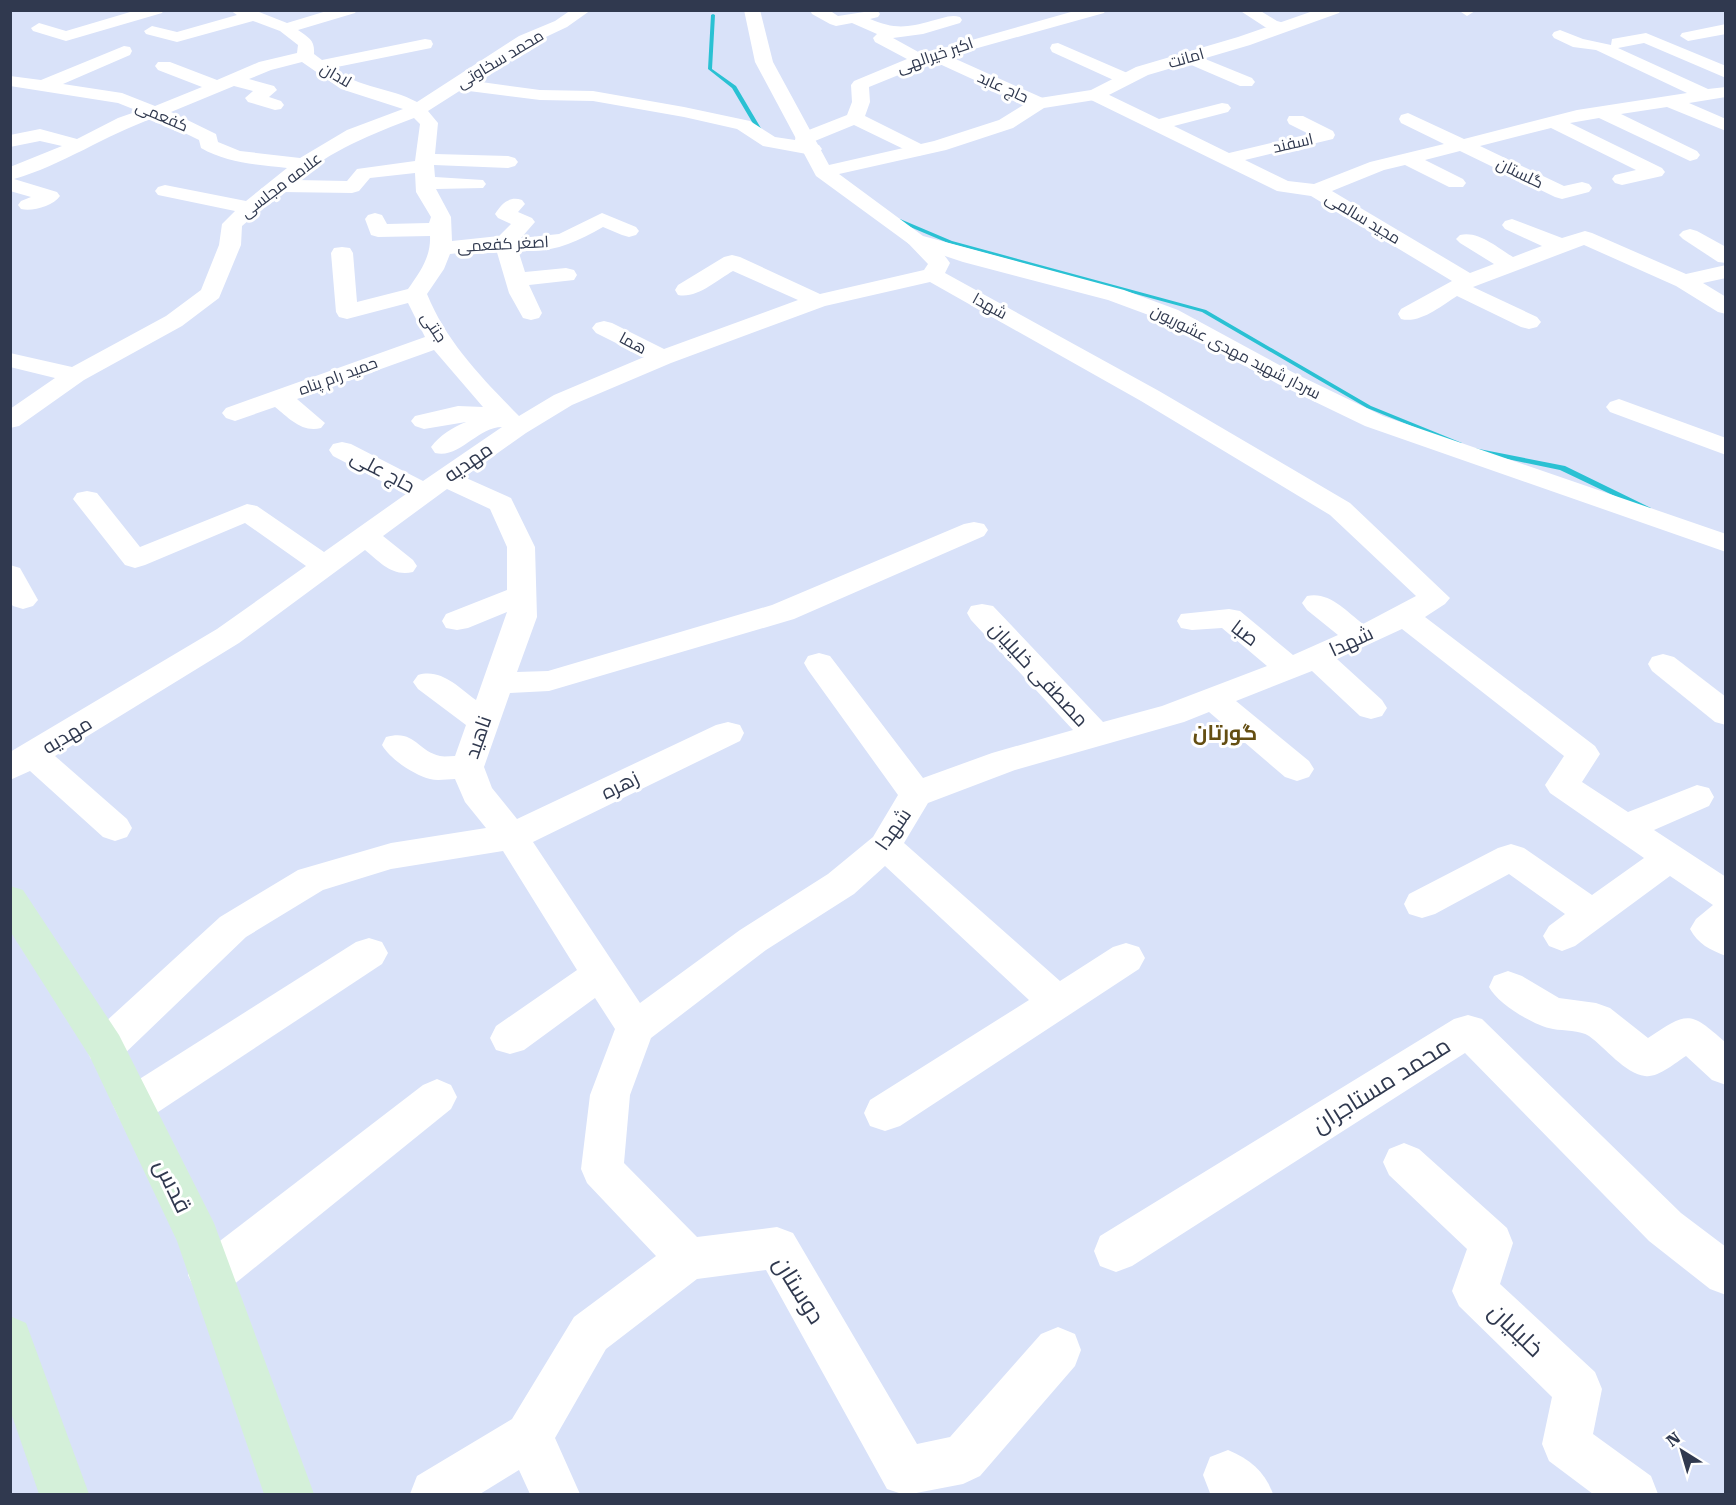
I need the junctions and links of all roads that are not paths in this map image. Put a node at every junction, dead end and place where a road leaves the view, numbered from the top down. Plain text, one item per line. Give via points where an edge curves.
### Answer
1 (156, 10) edge
2 (349, 10) edge
3 (583, 10) edge
4 (752, 10) edge
5 (1098, 10) edge
6 (1247, 10) edge
7 (1333, 10) edge
8 (818, 11) edge
9 (246, 13) edge
10 (859, 14) edge
11 (954, 20) dead end
12 (39, 27) dead end
13 (1281, 27) junction
14 (286, 28) junction
15 (1725, 29) edge
16 (152, 31) dead end
17 (889, 33) junction
18 (1560, 34) dead end
19 (1688, 36) dead end
20 (1618, 43) dead end
21 (424, 44) dead end
22 (1058, 48) dead end
23 (124, 51) dead end
24 (82, 54) dead end
25 (1188, 57) junction
26 (928, 58) junction
27 (312, 61) junction
28 (99, 62) junction
29 (164, 66) dead end
30 (1725, 73) edge
31 (1028, 75) dead end
32 (1126, 79) junction
33 (10, 81) edge
34 (1246, 82) dead end
35 (225, 83) junction
36 (458, 84) junction
37 (43, 87) junction
38 (1000, 91) junction
39 (1716, 93) edge
40 (1095, 94) junction
41 (1670, 101) junction
42 (1039, 103) junction
43 (275, 105) dead end
44 (1222, 108) dead end
45 (418, 110) junction
46 (152, 112) junction
47 (684, 112) junction
48 (1601, 112) junction
49 (855, 118) junction
50 (1408, 119) dead end
51 (1296, 120) dead end
52 (1553, 122) junction
53 (1157, 125) junction
54 (660, 126) dead end
55 (1725, 126) edge
56 (1522, 129) junction
57 (235, 133) dead end
58 (10, 141) edge
59 (208, 144) junction
60 (808, 144) junction
61 (1460, 144) junction
62 (1554, 144) dead end
63 (80, 145) junction
64 (918, 150) junction
65 (1690, 155) dead end
66 (1407, 158) junction
67 (1226, 159) junction
68 (508, 162) dead end
69 (303, 164) junction
70 (425, 169) junction
71 (823, 172) junction
72 (10, 174) edge
73 (1622, 179) dead end
74 (1456, 183) dead end
75 (10, 184) edge
76 (476, 184) dead end
77 (278, 186) junction
78 (1582, 188) dead end
79 (1316, 190) junction
80 (165, 191) dead end
81 (515, 204) dead end
82 (28, 205) dead end
83 (249, 208) junction
84 (375, 219) dead end
85 (1512, 225) dead end
86 (629, 231) dead end
87 (1690, 235) dead end
88 (439, 238) junction
89 (1467, 239) dead end
90 (916, 240) junction
91 (505, 242) junction
92 (1562, 246) junction
93 (342, 253) dead end
94 (1725, 257) edge
95 (1512, 265) junction
96 (1725, 271) edge
97 (566, 274) dead end
98 (933, 274) junction
99 (517, 279) junction
100 (1684, 281) junction
101 (1462, 285) junction
102 (686, 290) dead end
103 (416, 294) junction
104 (818, 301) junction
105 (1725, 307) edge
106 (531, 313) dead end
107 (1409, 314) dead end
108 (1529, 322) dead end
109 (604, 328) dead end
110 (441, 339) junction
111 (663, 358) junction
112 (10, 360) edge
113 (75, 375) junction
114 (279, 398) junction
115 (1619, 407) dead end
116 (235, 413) dead end
117 (10, 421) edge
118 (424, 421) dead end
119 (511, 421) junction
120 (312, 423) dead end
121 (1725, 447) edge
122 (342, 450) dead end
123 (438, 472) junction
124 (87, 499) dead end
125 (974, 530) dead end
126 (366, 537) junction
127 (1725, 544) edge
128 (325, 566) junction
129 (403, 566) dead end
130 (522, 595) junction
131 (1317, 603) dead end
132 (982, 613) dead end
133 (1405, 616) junction
134 (458, 621) dead end
135 (1192, 621) dead end
136 (1360, 637) junction
137 (819, 663) dead end
138 (1303, 663) junction
139 (1663, 664) dead end
140 (429, 682) dead end
141 (498, 683) junction
142 (1214, 699) junction
143 (1371, 708) dead end
144 (1725, 714) edge
145 (482, 721) junction
146 (728, 733) dead end
147 (1096, 735) junction
148 (399, 745) dead end
149 (22, 762) edge
150 (467, 767) junction
151 (1297, 768) dead end
152 (916, 794) junction
153 (1696, 797) dead end
154 (115, 828) dead end
155 (1624, 828) junction
156 (512, 837) junction
157 (885, 846) junction
158 (1670, 858) junction
159 (1725, 896) edge
160 (10, 900) edge
161 (1422, 904) dead end
162 (1592, 914) junction
163 (1725, 915) edge
164 (1562, 936) dead end
165 (1725, 941) edge
166 (369, 953) dead end
167 (1125, 958) dead end
168 (600, 974) junction
169 (1508, 987) dead end
170 (1057, 1002) junction
171 (635, 1028) junction
172 (510, 1038) dead end
173 (105, 1047) junction
174 (1725, 1068) edge
175 (437, 1097) dead end
176 (134, 1106) junction
177 (885, 1113) dead end
178 (1404, 1162) dead end
179 (1116, 1251) dead end
180 (688, 1259) junction
181 (1725, 1274) edge
182 (211, 1275) junction
183 (10, 1339) edge
184 (1058, 1350) dead end
185 (529, 1436) junction
186 (64, 1494) edge
187 (289, 1494) edge
188 (435, 1494) edge
189 (555, 1494) edge
190 (1633, 1494) edge

1 - 12 street via 66,36
2 - 14 street
3 - 36 street, محمد سخاوتی via 525,40
4 - 60 street, سردار شهید مهدی عشوریون via 764,62
5 - 26 street, اکبر خیرالهی via 1031,20
6 - 13 street
7 - 13 street, امانت
8 - 10 street via 836,21
9 - 14 street, لادان
9 - 16 street via 177,37
10 - 17 street
11 - 17 street
13 - 25 street, امانت
14 - 27 street, لادان via 306,43
15 - 19 street
17 - 26 street, حاج عابد via 881,38
18 - 39 street
20 - 30 street via 1646,38
21 - 27 street
22 - 32 street
23 - 28 street
24 - 28 street
25 - 32 street, امانت
25 - 34 street
26 - 38 street, حاج عابد
26 - 49 street, اکبر خیرالهی via 860,85 861,102
27 - 35 street via 265,66
27 - 45 street, لادان via 348,85 406,101
28 - 37 street
29 - 35 street
31 - 38 street
32 - 40 street, امانت
33 - 37 street, کفعمی
35 - 43 street via 268,90 254,98
35 - 46 street
36 - 45 street, محمد سخاوتی
36 - 47 street via 540,95 593,96
37 - 46 street, کفعمی via 122,98
38 - 42 street, حاج عابد
39 - 41 street, مجید سالمی
40 - 42 street, امانت
40 - 53 street
41 - 48 street, مجید سالمی
41 - 55 street
42 - 64 street via 1006,124
44 - 53 street
45 - 69 street, علامه مجلسی via 354,134
45 - 70 street via 429,123
46 - 59 street, کفعمی via 194,129 209,138
46 - 63 street
47 - 54 street
47 - 60 street via 743,125 770,142
48 - 52 street, مجید سالمی
48 - 65 street
49 - 60 street
49 - 64 street
50 - 61 street, گلستان
51 - 67 street, اسفند via 1326,135
52 - 56 street, مجید سالمی
52 - 73 street via 1655,172
53 - 67 street
56 - 61 street, مجید سالمی
56 - 62 street
57 - 59 street
58 - 63 street via 40,135
59 - 69 street, کفعمی via 230,154
60 - 71 street, سردار شهید مهدی عشوریون
61 - 66 street, مجید سالمی
61 - 78 street, گلستان via 1562,194
63 - 72 street
64 - 71 street
66 - 74 street
66 - 79 street, مجید سالمی
67 - 79 street via 1284,187
68 - 70 street
69 - 77 street, علامه مجلسی
70 - 76 street
70 - 77 street via 364,173 352,187
70 - 88 street via 426,192 441,217
71 - 90 street, سردار شهید مهدی عشوریون
75 - 82 street via 50,196
77 - 83 street, علامه مجلسی
79 - 101 street, مجید سالمی
80 - 83 street
81 - 91 street via 506,214 525,222
83 - 113 street, علامه مجلسی via 232,224 230,245 211,293 174,321
84 - 88 street, اصغر کفعمی via 378,231
85 - 92 street
86 - 91 street, اصغر کفعمی via 602,219 565,240 529,245
87 - 94 street
88 - 91 street, اصغر کفعمی
88 - 103 street, جنتی via 438,263
89 - 95 street
90 - 98 street via 939,263
90 - 127 street, سردار شهید مهدی عشوریون via 1116,295 1159,311 1374,421
91 - 99 street
92 - 95 street
92 - 100 street via 1585,237
93 - 103 street via 347,312
95 - 101 street
96 - 100 street
97 - 99 street
98 - 104 street, مهدیه
98 - 133 street, شهدا via 1340,508 1435,598
99 - 106 street
100 - 105 street
101 - 107 street
101 - 108 street, مجید سالمی
102 - 104 street via 732,262
103 - 110 street, جنتی via 422,314
104 - 111 street, مهدیه
109 - 111 street, هما
110 - 114 street, حمید رام پناه
110 - 119 street, جنتی via 466,374
111 - 119 street, مهدیه
112 - 113 street
113 - 117 street, علامه مجلسی
114 - 116 street, حمید رام پناه
114 - 120 street
115 - 121 street
118 - 119 street via 458,414
119 - 123 street, مهدیه
122 - 123 street, حاج علی
123 - 126 street, مهدیه
123 - 130 street, ناهید via 501,504 521,547
124 - 128 street via 135,559 247,512
125 - 141 street via 783,612 549,681
126 - 128 street, مهدیه
126 - 129 street
128 - 149 street, مهدیه via 228,636
130 - 134 street
130 - 141 street, ناهید via 522,617
131 - 136 street
132 - 147 street, مصطفی خلیلیان
133 - 136 street, شهدا
133 - 155 street via 1583,754 1562,785
135 - 138 street, صبا via 1229,618
136 - 138 street, شهدا
137 - 152 street
138 - 142 street, شهدا
138 - 143 street, صبا
139 - 144 street
140 - 145 street
141 - 145 street, ناهید
142 - 147 street, شهدا
142 - 151 street
145 - 150 street, ناهید
146 - 156 street, زهره
147 - 152 street, شهدا via 1004,761
148 - 150 street via 434,768
149 - 154 street
150 - 156 street, ناهید via 477,793
152 - 157 street, شهدا
153 - 155 street
155 - 158 street
156 - 168 street, ناهید
156 - 173 street, زهره via 391,856 311,880 233,927
157 - 170 street
157 - 171 street, شهدا via 841,884 753,940
158 - 159 street
158 - 162 street
160 - 173 main road, قدس
161 - 162 street via 1511,857
162 - 164 street
163 - 165 street via 1709,929
166 - 176 street
167 - 170 street
168 - 171 street, ناهید
168 - 172 street
169 - 174 street via 1551,1013 1596,1019 1647,1060 1688,1033
170 - 177 street
171 - 180 street via 610,1095 602,1169
173 - 176 main road, قدس
175 - 182 street
176 - 182 main road, قدس via 198,1238
178 - 190 street, خلیلیان via 1491,1243 1475,1291 1578,1389 1566,1444
179 - 181 street, محمد مستاجران via 1468,1031 1665,1227
180 - 184 street, دوستان via 777,1248 905,1472 963,1459
180 - 185 street via 590,1333
182 - 187 main road, قدس
183 - 186 main road
185 - 188 street
185 - 189 street

